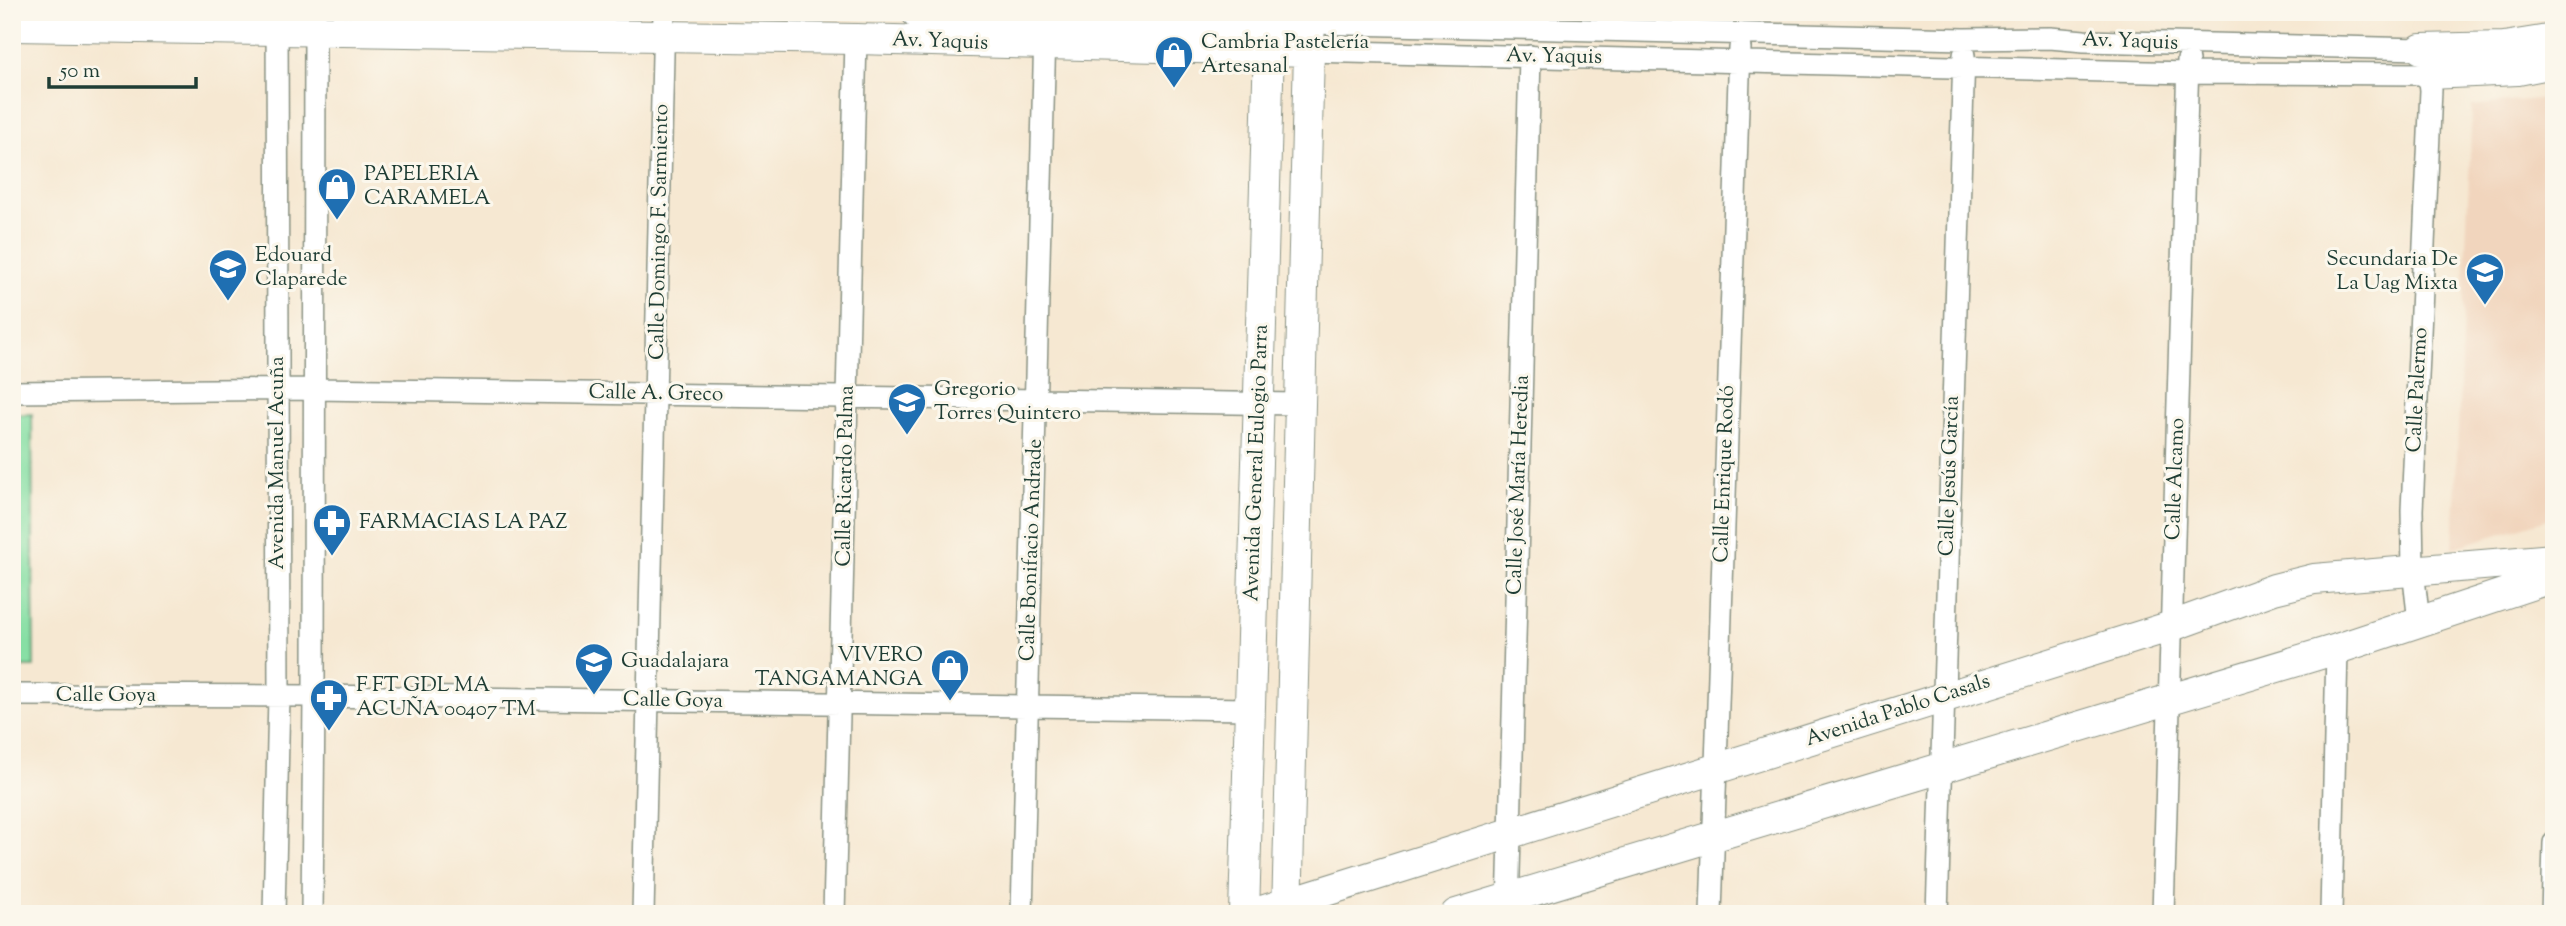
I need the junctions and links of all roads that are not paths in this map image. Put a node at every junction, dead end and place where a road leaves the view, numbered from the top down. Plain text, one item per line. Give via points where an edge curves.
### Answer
1 (916, 12) edge
2 (277, 21) edge
3 (314, 21) edge
4 (664, 24) edge
5 (12, 26) edge
6 (1270, 28) edge
7 (1310, 29) edge
8 (1045, 31) junction
9 (1740, 33) junction
10 (856, 39) junction
11 (1964, 39) junction
12 (2554, 39) edge
13 (2189, 44) junction
14 (1530, 56) junction
15 (1739, 61) junction
16 (2425, 61) junction
17 (2554, 63) edge
18 (1963, 67) junction
19 (2188, 73) junction
20 (279, 389) junction
21 (314, 389) junction
22 (12, 393) edge
23 (656, 394) junction
24 (848, 397) junction
25 (1036, 399) junction
26 (1259, 403) junction
27 (1300, 404) junction
28 (2554, 559) edge
29 (2413, 570) junction
30 (2554, 577) edge
31 (2419, 622) junction
32 (2172, 626) junction
33 (2337, 649) junction
34 (12, 695) edge
35 (279, 696) junction
36 (314, 696) junction
37 (1943, 698) junction
38 (2170, 699) junction
39 (648, 700) junction
40 (840, 703) junction
41 (1028, 705) junction
42 (1250, 709) junction
43 (1940, 768) junction
44 (1715, 769) junction
45 (1510, 834) junction
46 (1713, 836) junction
47 (2554, 843) edge
48 (1508, 906) edge
49 (1287, 909) edge
50 (274, 914) edge
51 (312, 914) edge
52 (643, 914) edge
53 (834, 914) edge
54 (1022, 914) edge
55 (1244, 914) edge
56 (1252, 914) edge
57 (1456, 914) edge
58 (1711, 914) edge
59 (1937, 914) edge
60 (2163, 914) edge
61 (2331, 914) edge
62 (2552, 914) edge

1 - 8 street, Av. Yaquis
2 - 3 street, Av. Yaquis
2 - 5 street, Av. Yaquis
2 - 20 street, Avenida Manuel Acuña
3 - 4 street, Av. Yaquis
3 - 21 street, Avenida Manuel Acuña
4 - 10 street, Av. Yaquis
4 - 23 street, Calle Domingo F. Sarmiento
6 - 7 street
6 - 8 street, Av. Yaquis
6 - 8 street, Av. Yaquis via 1154,48
6 - 26 street, Avenida General Eulogio Parra
7 - 9 street, Av. Yaquis
7 - 14 street, Av. Yaquis
7 - 27 street, Avenida General Eulogio Parra
8 - 10 street, Av. Yaquis
8 - 25 street, Calle Bonifacio Andrade
9 - 11 street, Av. Yaquis
9 - 15 street, Calle Enrique Rodó
10 - 24 street, Calle Ricardo Palma
11 - 13 street, Av. Yaquis
11 - 18 street, Calle Jesús García
12 - 16 street
13 - 16 street, Av. Yaquis
13 - 19 street, Calle Alcamo
14 - 15 street, Av. Yaquis
14 - 45 street, Calle José María Heredia
15 - 18 street, Av. Yaquis
15 - 44 street, Calle Enrique Rodó
16 - 17 street via 2518,70
16 - 19 street, Av. Yaquis
16 - 29 street, Calle Palermo via 2430,104
18 - 19 street, Av. Yaquis
18 - 37 street, Calle Jesús García
19 - 32 street, Calle Alcamo
20 - 21 street, Calle A. Greco
20 - 22 street, Calle A. Greco
20 - 35 street, Avenida Manuel Acuña
21 - 23 street, Calle A. Greco
21 - 36 street, Avenida Manuel Acuña
23 - 24 street, Calle A. Greco
23 - 39 street, Calle Domingo F. Sarmiento
24 - 25 street, Calle A. Greco
24 - 40 street, Calle Ricardo Palma
25 - 26 street, Calle A. Greco
25 - 41 street, Calle Bonifacio Andrade
26 - 27 street, Calle A. Greco
26 - 42 street, Avenida General Eulogio Parra
27 - 49 street, Avenida General Eulogio Parra
28 - 29 street, Avenida Pablo Casals
29 - 31 street, Calle Palermo
29 - 32 street, Avenida Pablo Casals via 2314,579
30 - 31 street
31 - 33 street
32 - 37 street, Avenida Pablo Casals
32 - 38 street, Calle Alcamo
33 - 38 street
33 - 61 street
34 - 35 street, Calle Goya
35 - 36 street, Calle Goya
35 - 50 street, Avenida Manuel Acuña
36 - 39 street, Calle Goya
36 - 51 street, Avenida Manuel Acuña
37 - 43 street, Calle Jesús García
37 - 44 street, Avenida Pablo Casals
38 - 43 street
38 - 60 street, Calle Alcamo
39 - 40 street, Calle Goya
39 - 52 street, Calle Domingo F. Sarmiento
40 - 41 street, Calle Goya
40 - 53 street, Calle Ricardo Palma
41 - 42 street, Calle Goya
41 - 54 street, Calle Bonifacio Andrade
42 - 55 street, Avenida General Eulogio Parra
43 - 46 street
43 - 59 street, Calle Jesús García
44 - 45 street, Avenida Pablo Casals
44 - 46 street, Calle Enrique Rodó
45 - 48 street, Calle José María Heredia
45 - 49 street, Avenida Pablo Casals
46 - 48 street
46 - 58 street, Calle Enrique Rodó
47 - 62 street
48 - 57 street
49 - 56 street, Avenida Pablo Casals

